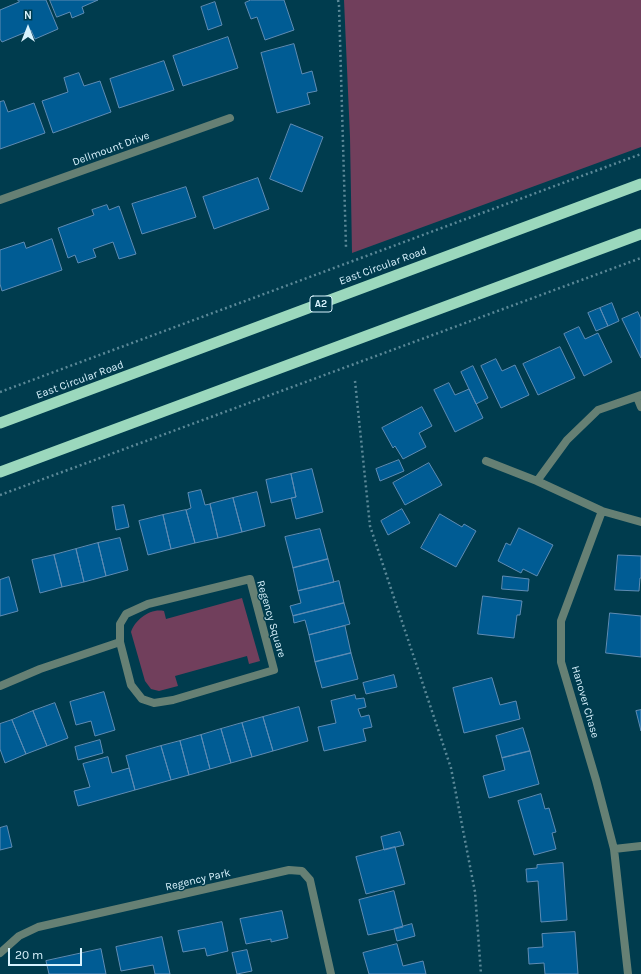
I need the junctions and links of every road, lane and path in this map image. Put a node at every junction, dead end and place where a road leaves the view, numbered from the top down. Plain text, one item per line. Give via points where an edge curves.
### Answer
1 (338, 0) edge
2 (230, 118) dead end
3 (641, 154) edge
4 (641, 184) edge
5 (0, 200) edge
6 (641, 234) edge
7 (346, 247) dead end
8 (641, 258) edge
9 (355, 380) dead end
10 (0, 392) edge
11 (639, 396) edge
12 (641, 407) edge
13 (0, 423) edge
14 (486, 461) dead end
15 (0, 472) edge
16 (537, 481) junction
17 (0, 495) edge
18 (602, 511) junction
19 (641, 522) edge
20 (120, 642) junction
21 (0, 686) edge
22 (641, 846) edge
23 (614, 848) junction
24 (0, 953) edge
25 (331, 974) edge
26 (482, 974) edge
27 (628, 974) edge

1 - 7 path
2 - 5 street, Dellmount Drive
3 - 10 path
4 - 13 highway, East Circular Road / A2
6 - 15 highway
8 - 17 path
9 - 26 path via 370,526 452,768 475,892
11 - 12 street
11 - 16 street via 598,410 567,440
14 - 16 street
16 - 18 street
18 - 19 street
18 - 23 street, Hanover Chase via 561,621 561,662
20 - 20 street, Regency Square via 120,624 126,614 148,604 250,579 274,670 173,700 154,703 142,699 131,685
20 - 21 street via 40,669
22 - 23 street
23 - 27 street, Hanover Chase
24 - 25 street, Regency Park via 19,936 38,928 289,870 302,871 310,880

